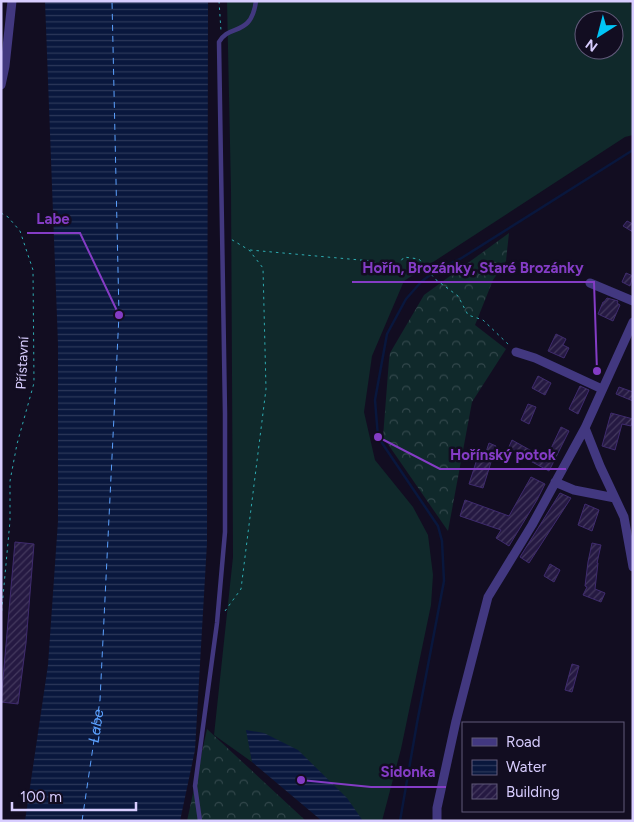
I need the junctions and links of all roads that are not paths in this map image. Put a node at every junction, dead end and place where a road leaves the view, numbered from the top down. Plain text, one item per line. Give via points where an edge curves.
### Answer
1 (12, 1) edge
2 (256, 1) edge
3 (1, 85) edge
4 (590, 283) dead end
5 (633, 301) edge
6 (633, 322) edge
7 (516, 352) road end
8 (602, 389) junction
9 (585, 428) junction
10 (555, 482) junction
11 (615, 498) junction
12 (633, 567) edge
13 (200, 821) edge
14 (437, 821) edge

1 - 3 street
2 - 13 lane via 251,20 221,39 219,51 225,522 217,623 195,786
4 - 5 street
6 - 8 street
7 - 8 street
8 - 9 street
9 - 10 street
9 - 11 street
10 - 11 street via 574,490
10 - 14 street via 488,597 456,721
11 - 12 street via 624,518

